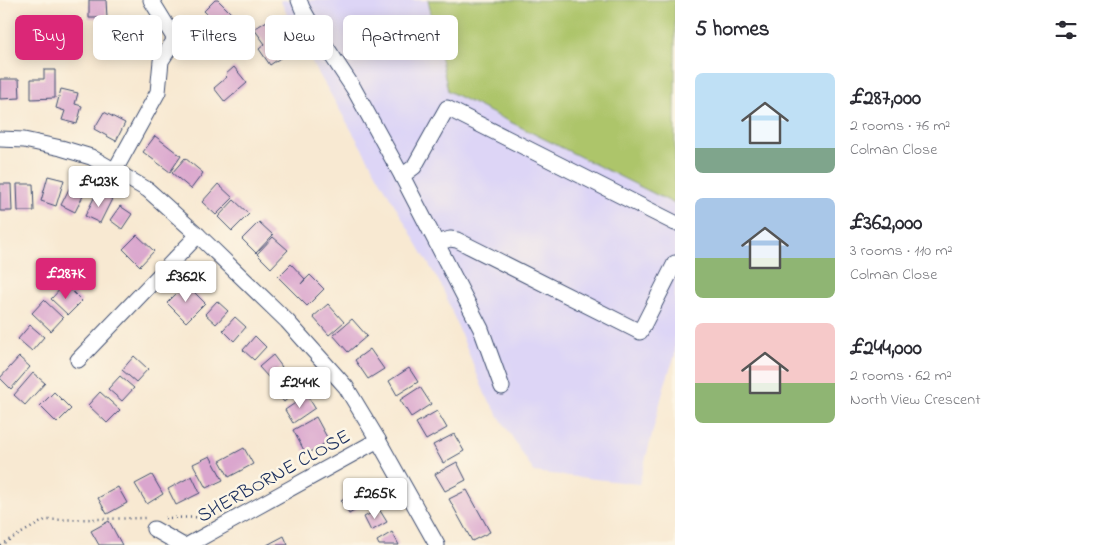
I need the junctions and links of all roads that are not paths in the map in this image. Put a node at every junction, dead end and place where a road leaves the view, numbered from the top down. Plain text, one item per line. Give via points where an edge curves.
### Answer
1 (151, 0) edge
2 (299, 0) edge
3 (172, 33) edge
4 (172, 45) edge
5 (0, 139) edge
6 (115, 170) junction
7 (402, 176) junction
8 (675, 223) edge
9 (198, 235) junction
10 (437, 243) junction
11 (675, 263) edge
12 (78, 360) dead end
13 (502, 388) dead end
14 (378, 440) junction
15 (156, 522) road end
16 (182, 545) edge
17 (188, 545) edge
18 (437, 545) edge

1 - 3 street
2 - 7 street via 354,89
4 - 6 street via 162,61 158,92
5 - 6 street via 24,140 61,148 91,157
6 - 9 street via 148,190
7 - 8 street via 414,167 447,108
7 - 10 street
9 - 12 street
9 - 14 street via 287,322 346,387
10 - 11 street via 457,240 640,332
10 - 13 street via 481,329
14 - 17 street, SHERBORNE CLOSE
14 - 18 street
15 - 16 street

